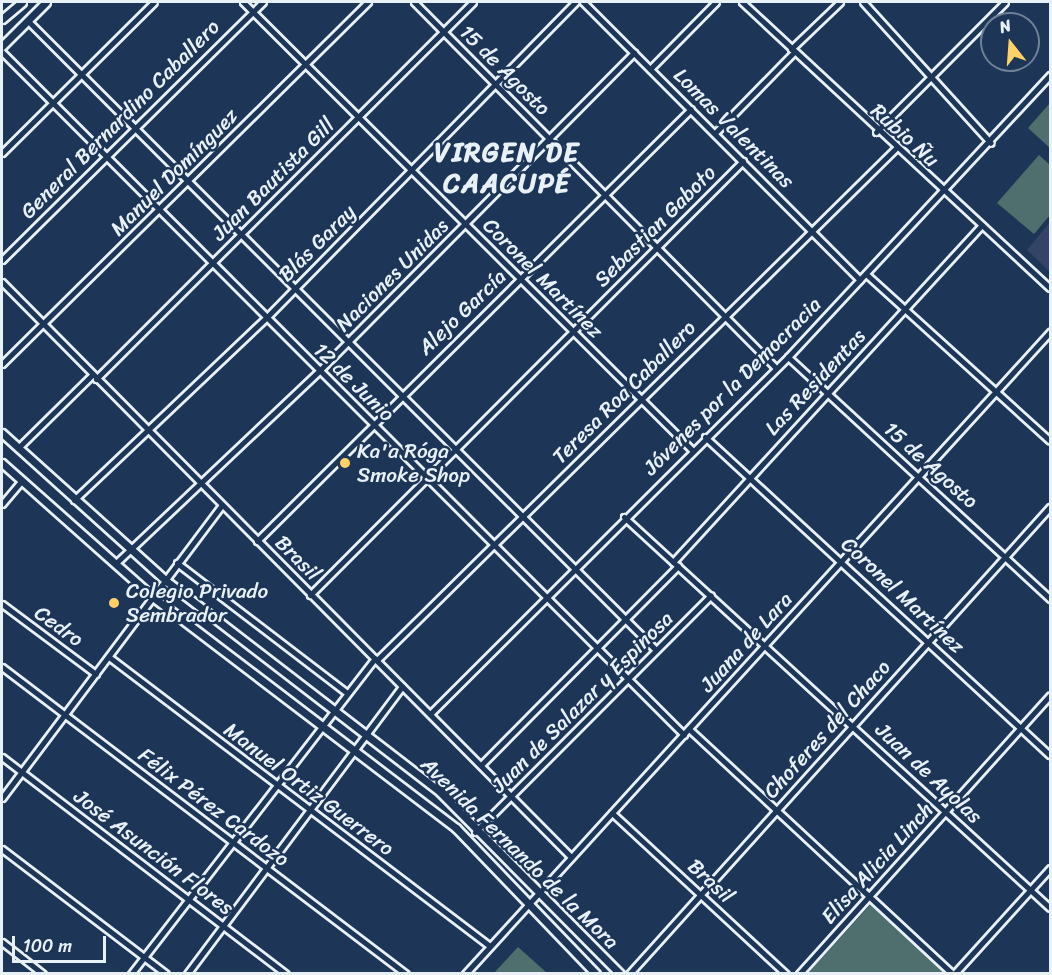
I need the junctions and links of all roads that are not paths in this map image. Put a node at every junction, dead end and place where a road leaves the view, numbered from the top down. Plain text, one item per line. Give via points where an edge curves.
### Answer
1 (22, 2) edge
2 (46, 2) edge
3 (154, 2) edge
4 (243, 2) edge
5 (262, 2) edge
6 (368, 2) edge
7 (414, 2) edge
8 (473, 2) edge
9 (575, 2) edge
10 (583, 2) edge
11 (716, 2) edge
12 (742, 2) edge
13 (840, 2) edge
14 (863, 2) edge
15 (1005, 2) edge
16 (253, 11) junction
17 (2, 19) edge
18 (27, 20) junction
19 (443, 32) junction
20 (2, 46) edge
21 (793, 50) junction
22 (2, 52) edge
23 (634, 53) junction
24 (306, 64) junction
25 (650, 69) junction
26 (82, 74) junction
27 (1050, 75) edge
28 (931, 77) junction
29 (497, 86) junction
30 (52, 103) junction
31 (691, 109) junction
32 (358, 116) junction
33 (134, 128) junction
34 (876, 132) junction
35 (715, 133) junction
36 (549, 138) junction
37 (991, 143) junction
38 (895, 148) junction
39 (2, 153) edge
40 (106, 156) junction
41 (743, 161) junction
42 (412, 171) junction
43 (188, 182) junction
44 (944, 192) junction
45 (605, 194) junction
46 (159, 210) junction
47 (465, 224) junction
48 (982, 225) junction
49 (812, 230) junction
50 (240, 235) junction
51 (658, 247) junction
52 (2, 260) edge
53 (213, 264) junction
54 (866, 274) junction
55 (520, 279) junction
56 (860, 280) junction
57 (2, 282) edge
58 (1050, 288) edge
59 (295, 289) junction
60 (904, 310) junction
61 (724, 315) junction
62 (266, 318) junction
63 (41, 324) junction
64 (573, 331) junction
65 (1050, 332) edge
66 (348, 343) junction
67 (788, 357) junction
68 (2, 364) edge
69 (775, 367) junction
70 (319, 371) junction
71 (94, 377) junction
72 (996, 391) junction
73 (828, 394) junction
74 (400, 396) junction
75 (640, 398) junction
76 (373, 424) junction
77 (2, 433) edge
78 (150, 433) junction
79 (705, 437) junction
80 (1050, 441) edge
81 (18, 448) junction
82 (454, 450) junction
83 (692, 450) junction
84 (2, 463) edge
85 (427, 477) junction
86 (751, 477) junction
87 (919, 477) junction
88 (21, 481) junction
89 (200, 484) junction
90 (74, 500) junction
91 (2, 504) edge
92 (222, 506) junction
93 (1050, 507) edge
94 (522, 517) junction
95 (624, 517) junction
96 (257, 540) junction
97 (495, 544) junction
98 (129, 549) junction
99 (1007, 556) junction
100 (842, 561) junction
101 (177, 563) junction
102 (116, 564) junction
103 (675, 564) junction
104 (574, 568) junction
105 (165, 579) junction
106 (310, 595) junction
107 (711, 595) junction
108 (547, 596) junction
109 (154, 598) junction
110 (1050, 598) edge
111 (2, 604) edge
112 (627, 621) junction
113 (930, 641) junction
114 (765, 645) junction
115 (598, 649) junction
116 (657, 650) junction
117 (109, 657) junction
118 (376, 659) junction
119 (2, 668) edge
120 (96, 674) junction
121 (628, 678) junction
122 (402, 687) junction
123 (347, 693) junction
124 (1050, 694) edge
125 (333, 711) junction
126 (430, 714) junction
127 (65, 716) junction
128 (853, 725) junction
129 (319, 726) junction
130 (1021, 728) junction
131 (689, 729) junction
132 (684, 735) junction
133 (367, 736) junction
134 (354, 752) junction
135 (1050, 755) edge
136 (2, 758) edge
137 (481, 765) junction
138 (21, 773) junction
139 (275, 783) junction
140 (2, 798) edge
141 (513, 798) junction
142 (309, 810) junction
143 (777, 810) junction
144 (947, 812) junction
145 (612, 813) junction
146 (475, 832) junction
147 (230, 841) junction
148 (2, 849) edge
149 (571, 857) junction
150 (1050, 867) edge
151 (266, 868) junction
152 (1030, 890) junction
153 (538, 894) junction
154 (702, 895) junction
155 (869, 895) junction
156 (187, 899) junction
157 (527, 907) junction
158 (1050, 908) edge
159 (223, 926) junction
160 (2, 942) edge
161 (490, 946) junction
162 (143, 957) junction
163 (43, 974) edge
164 (131, 974) edge
165 (166, 974) edge
166 (187, 974) edge
167 (286, 974) edge
168 (406, 974) edge
169 (465, 974) edge
170 (596, 974) edge
171 (620, 974) edge
172 (629, 974) edge
173 (786, 974) edge
174 (799, 974) edge
175 (953, 974) edge

1 - 17 main road
2 - 18 main road
3 - 26 street
4 - 16 street, Coronel Martínez
5 - 16 street, General Bernardino Caballero
6 - 24 street, Manuel Domínguez
7 - 19 street, 15 de Agosto
8 - 19 street, Juan Bautista Gill
9 - 29 street, Blás Garay
10 - 23 street, Lomas Valentinas
11 - 25 street
12 - 21 street, Rubio Ñu
13 - 21 street
14 - 28 street
15 - 28 street
16 - 24 street, Coronel Martínez
16 - 33 street, General Bernardino Caballero
18 - 20 main road
18 - 26 street, 12 de Junio
19 - 29 street, 15 de Agosto
19 - 32 street, Juan Bautista Gill
21 - 34 street, Rubio Ñu
21 - 35 street
22 - 30 street, 12 de Junio
23 - 25 street, Lomas Valentinas
23 - 36 street, Naciones Unidas
24 - 32 street, Coronel Martínez
24 - 43 street, Manuel Domínguez
25 - 31 street, Lomas Valentinas
26 - 30 street
26 - 33 street, 12 de Junio
27 - 37 street, Jóvenes por la Democracia
28 - 34 street
28 - 37 street
29 - 36 street, 15 de Agosto
29 - 42 street, Blás Garay
30 - 39 street
30 - 40 street, 12 de Junio
31 - 35 street, Lomas Valentinas
31 - 45 street, Alejo García
32 - 42 street, Coronel Martínez
32 - 50 street, Juan Bautista Gill
33 - 40 street, General Bernardino Caballero
33 - 43 street, 12 de Junio
34 - 38 street, Rubio Ñu
35 - 41 street, Lomas Valentinas
36 - 45 street, 15 de Agosto
36 - 47 street, Naciones Unidas
37 - 44 street, Jóvenes por la Democracia
38 - 44 street, Rubio Ñu
38 - 49 street, Teresa Roa Caballero
40 - 46 street, 12 de Junio
40 - 52 street, General Bernardino Caballero
41 - 49 street, Lomas Valentinas
41 - 51 street, Sebastian Gaboto
42 - 47 street, Coronel Martínez
42 - 59 street, Blás Garay
43 - 46 street, Manuel Domínguez
43 - 50 street, 12 de Junio
44 - 48 street, Rubio Ñu
44 - 54 street, Jóvenes por la Democracia
45 - 51 street, 15 de Agosto
45 - 55 street, Alejo García
46 - 53 street, 12 de Junio
46 - 63 street, Manuel Domínguez
47 - 55 street, Coronel Martínez
47 - 66 street, Naciones Unidas
48 - 58 street, Rubio Ñu
48 - 60 street, Las Residentas
49 - 56 street, Lomas Valentinas
49 - 61 street, Teresa Roa Caballero
50 - 53 street, Juan Bautista Gill
50 - 59 street, 12 de Junio
51 - 61 street, 15 de Agosto
51 - 64 street, Sebastian Gaboto
53 - 62 street, 12 de Junio
53 - 71 street, Juan Bautista Gill
54 - 56 street, Jóvenes por la Democracia
54 - 60 street
55 - 64 street, Coronel Martínez
55 - 74 street, Alejo García
56 - 67 street, Jóvenes por la Democracia
57 - 63 street, Brasil
59 - 62 street, Blás Garay
59 - 66 street, 12 de Junio
60 - 72 street
60 - 73 street, Las Residentas
61 - 69 street, 15 de Agosto
61 - 75 street, Teresa Roa Caballero
62 - 70 street, 12 de Junio
62 - 78 street, Blás Garay
63 - 68 street, Manuel Domínguez
63 - 71 street, Brasil
64 - 75 street, Coronel Martínez
64 - 82 street, Sebastian Gaboto
65 - 72 street, Juana de Lara
66 - 70 street, Naciones Unidas
66 - 74 street, 12 de Junio
67 - 69 street, Jóvenes por la Democracia
67 - 73 street, 15 de Agosto
69 - 79 street, Jóvenes por la Democracia
70 - 76 street, 12 de Junio
70 - 89 street, Naciones Unidas
71 - 78 street, Brasil
71 - 81 street, Juan Bautista Gill
72 - 80 street
72 - 87 street, Juana de Lara
73 - 86 street, Las Residentas
73 - 87 street, 15 de Agosto
74 - 76 street, Alejo García
74 - 82 street, 12 de Junio
75 - 83 street, Coronel Martínez
75 - 94 street, Teresa Roa Caballero
76 - 85 street, 12 de Junio
76 - 96 street, Alejo García
77 - 81 main road, Avenida Fernando de la Mora
78 - 89 street, Brasil
78 - 90 street, Blás Garay
79 - 83 street, Jóvenes por la Democracia
79 - 86 street, Coronel Martínez
81 - 90 main road, Avenida Fernando de la Mora
82 - 85 street, Sebastian Gaboto
82 - 94 street, 12 de Junio
83 - 95 street, Jóvenes por la Democracia
84 - 88 main road, Avenida Fernando de la Mora
85 - 97 street, 12 de Junio
85 - 106 street, Sebastian Gaboto
86 - 100 street, Coronel Martínez
86 - 103 street, Las Residentas
87 - 99 street, 15 de Agosto
87 - 100 street, Juana de Lara
88 - 91 street
88 - 102 main road, Avenida Fernando de la Mora
89 - 92 street, Brasil
89 - 98 street, Naciones Unidas
90 - 98 main road, Avenida Fernando de la Mora
92 - 96 street, Brasil
92 - 101 street
93 - 99 street, Choferes del Chaco
94 - 97 street, Teresa Roa Caballero
94 - 104 street, 12 de Junio
95 - 103 street, Juan de Ayolas
95 - 104 street, Jóvenes por la Democracia
96 - 106 street, Brasil
97 - 108 street, 12 de Junio
97 - 118 street, Teresa Roa Caballero
98 - 102 street, Naciones Unidas
98 - 105 main road, Avenida Fernando de la Mora
99 - 110 street, 15 de Agosto
99 - 113 street, Choferes del Chaco
100 - 113 street, Coronel Martínez
100 - 114 street, Juana de Lara
101 - 105 street
101 - 123 street
102 - 109 main road, Avenida Fernando de la Mora
103 - 107 street, Juan de Ayolas
103 - 112 street, Las Residentas
104 - 108 street, Jóvenes por la Democracia
104 - 112 street, 12 de Junio
105 - 109 street
105 - 125 main road, Avenida Fernando de la Mora
106 - 118 street, Brasil
107 - 114 street, Juan de Ayolas
107 - 116 street, Juan de Salazar y Espinosa
108 - 115 street, 12 de Junio
108 - 126 street, Jóvenes por la Democracia
109 - 117 street
109 - 129 main road, Avenida Fernando de la Mora
111 - 120 street, Cedro
112 - 115 street, Las Residentas
112 - 116 street, 12 de Junio
113 - 128 street, Choferes del Chaco
113 - 130 street, Coronel Martínez
114 - 128 street, Juan de Ayolas
114 - 131 street, Juana de Lara
115 - 121 street, 12 de Junio
115 - 137 street, Las Residentas
116 - 121 street, Juan de Salazar y Espinosa
117 - 120 street
117 - 139 street, Manuel Ortiz Guerrero
118 - 122 street, Brasil
118 - 123 street, Teresa Roa Caballero
119 - 127 street, Félix Pérez Cardozo
120 - 127 street
121 - 132 street, 12 de Junio
121 - 141 street, Juan de Salazar y Espinosa
122 - 126 street, Brasil
122 - 133 street
123 - 125 street, Teresa Roa Caballero
124 - 130 street, Elisa Alicia Linch
125 - 129 street, Teresa Roa Caballero
125 - 133 main road, Avenida Fernando de la Mora
126 - 137 street, Brasil
127 - 138 street
127 - 147 street, Félix Pérez Cardozo
128 - 143 street, Choferes del Chaco
128 - 144 street, Juan de Ayolas
129 - 134 main road, Avenida Fernando de la Mora
129 - 139 street, Teresa Roa Caballero
130 - 135 street, Coronel Martínez
130 - 144 street, Elisa Alicia Linch
131 - 132 street, Juana de Lara
131 - 143 street
132 - 145 street, Juana de Lara
133 - 134 street
133 - 146 main road, Avenida Fernando de la Mora via 440,792
134 - 142 street
134 - 157 main road, Avenida Fernando de la Mora via 456,828
136 - 138 street, José Asunción Flores
137 - 141 street, Brasil
138 - 140 street
138 - 156 street, José Asunción Flores
139 - 142 street, Manuel Ortiz Guerrero
139 - 147 street, Teresa Roa Caballero
141 - 146 street, Juan de Salazar y Espinosa
141 - 149 street, Brasil
142 - 151 street
142 - 161 street, Manuel Ortiz Guerrero
143 - 154 street, Choferes del Chaco
143 - 155 street
144 - 152 street, Juan de Ayolas
144 - 155 street, Elisa Alicia Linch
145 - 149 street, Juana de Lara
145 - 154 street, Brasil
146 - 153 main road, Avenida Fernando de la Mora
147 - 151 street, Félix Pérez Cardozo
147 - 156 street, Teresa Roa Caballero
148 - 162 street
149 - 153 street, Juana de Lara
150 - 152 street
151 - 159 street
151 - 168 street, Félix Pérez Cardozo
152 - 158 street, Juan de Ayolas
152 - 175 street
153 - 157 street, Juana de Lara
153 - 171 main road, Avenida Fernando de la Mora
154 - 172 street, Choferes del Chaco
154 - 173 street, Brasil
155 - 174 street, Elisa Alicia Linch
155 - 175 street
156 - 159 street, José Asunción Flores
156 - 162 street, Teresa Roa Caballero
157 - 161 street, Juana de Lara
157 - 170 main road, Avenida Fernando de la Mora
159 - 166 street
159 - 167 street, José Asunción Flores
160 - 163 street
161 - 169 street, Juana de Lara
162 - 164 street, Teresa Roa Caballero
162 - 165 street

